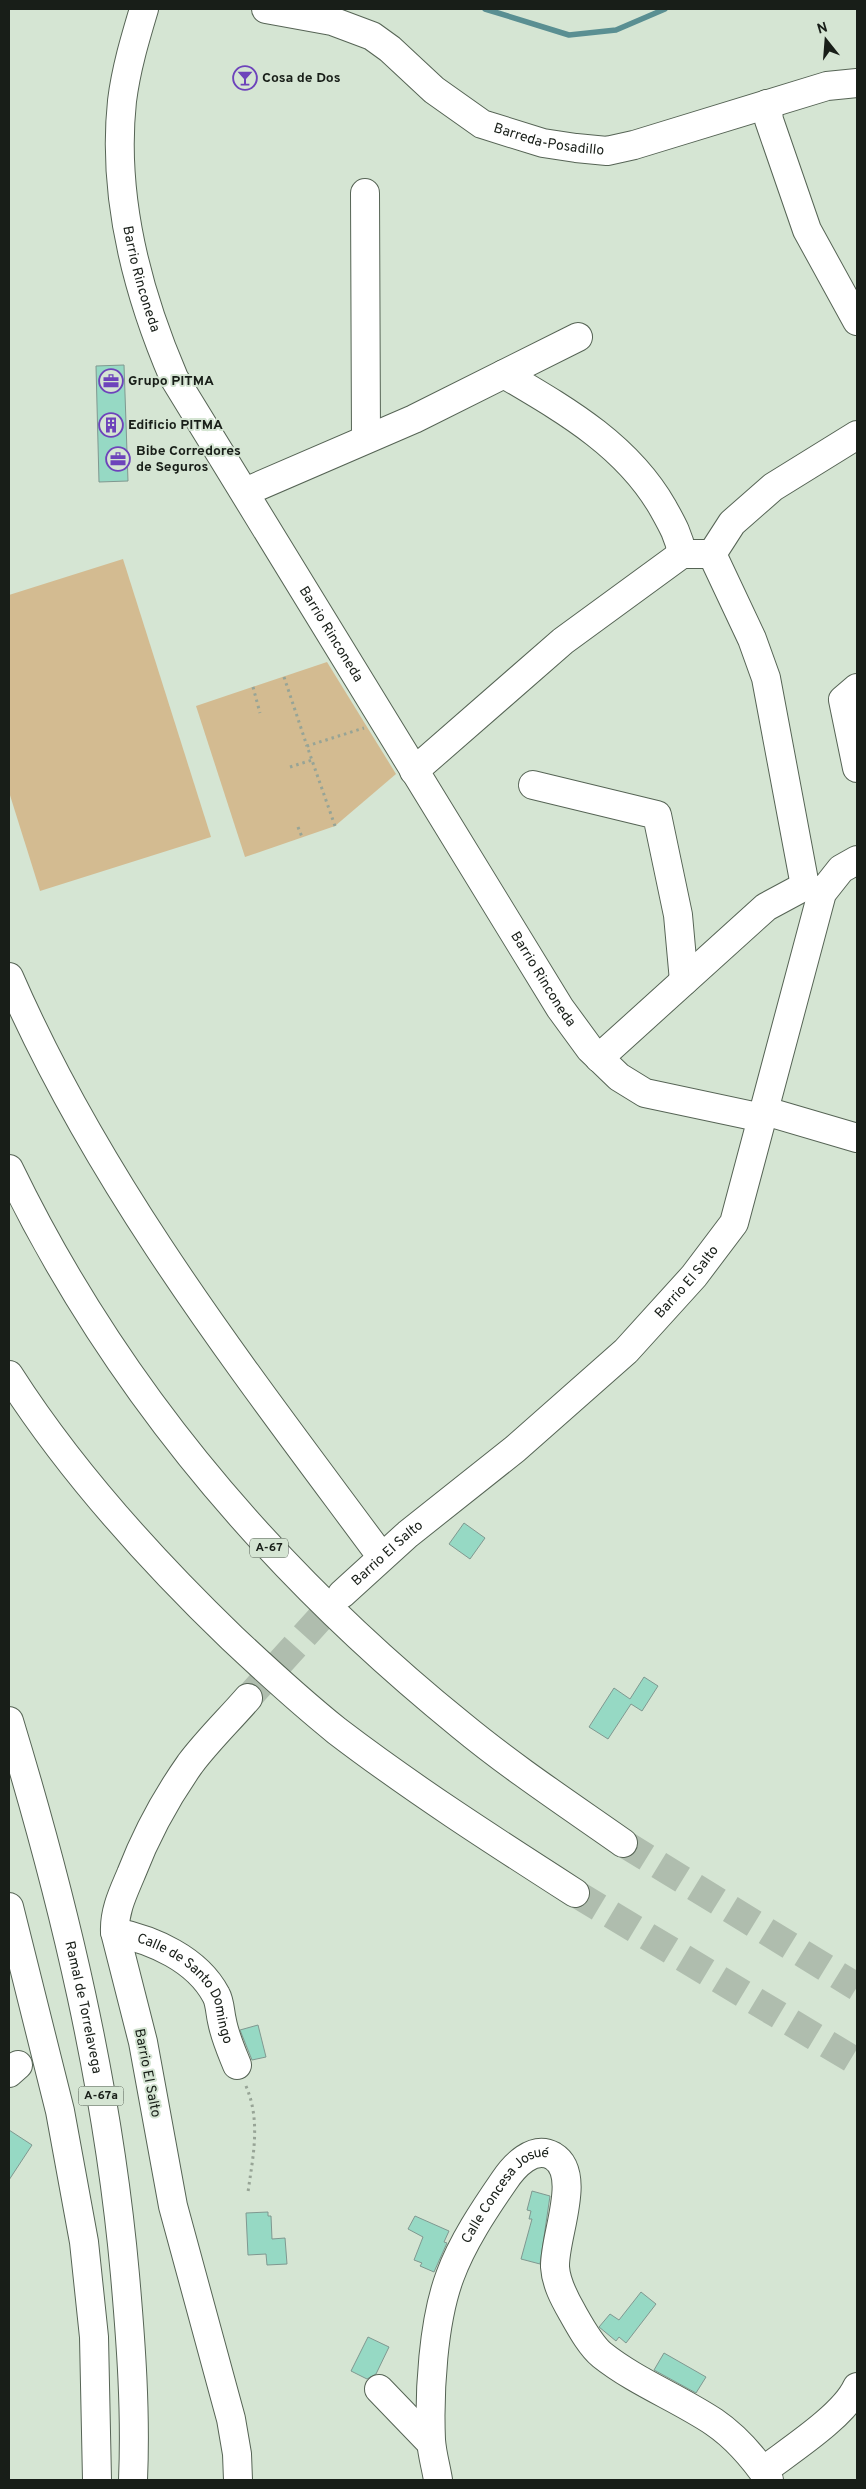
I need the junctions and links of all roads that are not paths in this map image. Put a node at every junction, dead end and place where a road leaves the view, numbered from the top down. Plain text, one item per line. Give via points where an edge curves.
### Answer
1 (144, 9) edge
2 (266, 9) edge
3 (334, 15) edge
4 (857, 83) edge
5 (767, 104) junction
6 (365, 193) dead end
7 (857, 321) edge
8 (578, 337) dead end
9 (504, 374) junction
10 (857, 435) edge
11 (366, 439) junction
12 (245, 492) junction
13 (682, 554) junction
14 (712, 554) junction
15 (857, 688) edge
16 (857, 768) edge
17 (414, 772) junction
18 (534, 785) dead end
19 (857, 860) edge
20 (814, 889) junction
21 (9, 978) edge
22 (684, 981) junction
23 (600, 1058) junction
24 (764, 1114) junction
25 (857, 1138) edge
26 (9, 1169) edge
27 (9, 1375) edge
28 (382, 1556) junction
29 (342, 1594) tunnel mouth
30 (248, 1698) tunnel mouth
31 (9, 1721) edge
32 (623, 1843) tunnel mouth
33 (575, 1893) tunnel mouth
34 (9, 1907) edge
35 (115, 1932) junction
36 (237, 2064) road end
37 (857, 2387) edge
38 (379, 2389) dead end
39 (431, 2443) junction
40 (766, 2476) edge
41 (97, 2480) edge
42 (133, 2480) edge
43 (238, 2480) edge
44 (438, 2480) edge

1 - 12 main road, Barrio Rinconeda via 128,64 121,139 122,186 138,275 174,378
2 - 3 main road, Barreda-Posadillo
3 - 5 main road, Barreda-Posadillo via 390,49 434,90 482,124 543,142 608,151
4 - 5 main road, Barreda-Posadillo via 827,86
5 - 7 main road via 807,230
6 - 11 main road
8 - 9 main road
9 - 11 main road
9 - 13 main road via 579,419 619,452 651,487 679,536
10 - 14 main road via 773,487 732,523
11 - 12 main road
12 - 17 main road, Barrio Rinconeda
13 - 14 main road
13 - 17 main road via 563,641
14 - 20 main road via 752,639 766,678
15 - 16 main road via 843,700
17 - 23 main road, Barrio Rinconeda via 560,1008
18 - 22 main road via 657,815 678,916
19 - 20 main road, Barrio El Salto
20 - 22 main road via 766,907
20 - 24 main road, Barrio El Salto
21 - 28 main road via 51,1068 129,1203 207,1320
22 - 23 main road
23 - 24 main road, Barrio Rinconeda via 619,1077 645,1093
24 - 25 main road, Barrio Rinconeda
24 - 28 main road, Barrio El Salto via 734,1223 694,1276 626,1351 515,1449
26 - 32 main road, A-67 via 94,1323 178,1440 254,1532 348,1627 455,1721 536,1783
27 - 33 main road via 116,1518 200,1607 258,1662 336,1729 402,1778
28 - 29 main road, Barrio El Salto
30 - 35 main road, Barrio El Salto via 200,1751 162,1808 117,1907
31 - 42 main road, Ramal de Torrelavega / A-67a via 47,1847 68,1932 88,2017 106,2120 119,2206 128,2303
34 - 41 main road, A-67a via 60,2110 84,2242 94,2337
35 - 36 main road, Calle de Santo Domingo via 143,1938 162,1947 187,1962 206,1981 217,1996 226,2039
35 - 43 main road, Barrio El Salto via 143,2042 173,2206 231,2419
37 - 40 main road, Calle Concesa Josué via 854,2395 834,2416
38 - 39 main road
39 - 40 main road, Calle Concesa Josué via 433,2363 450,2275 510,2172 525,2158 544,2154 562,2162 566,2174 567,2193 555,2268 560,2290 586,2334 601,2354 714,2422 740,2444
39 - 44 main road, Calle Concesa Josué

